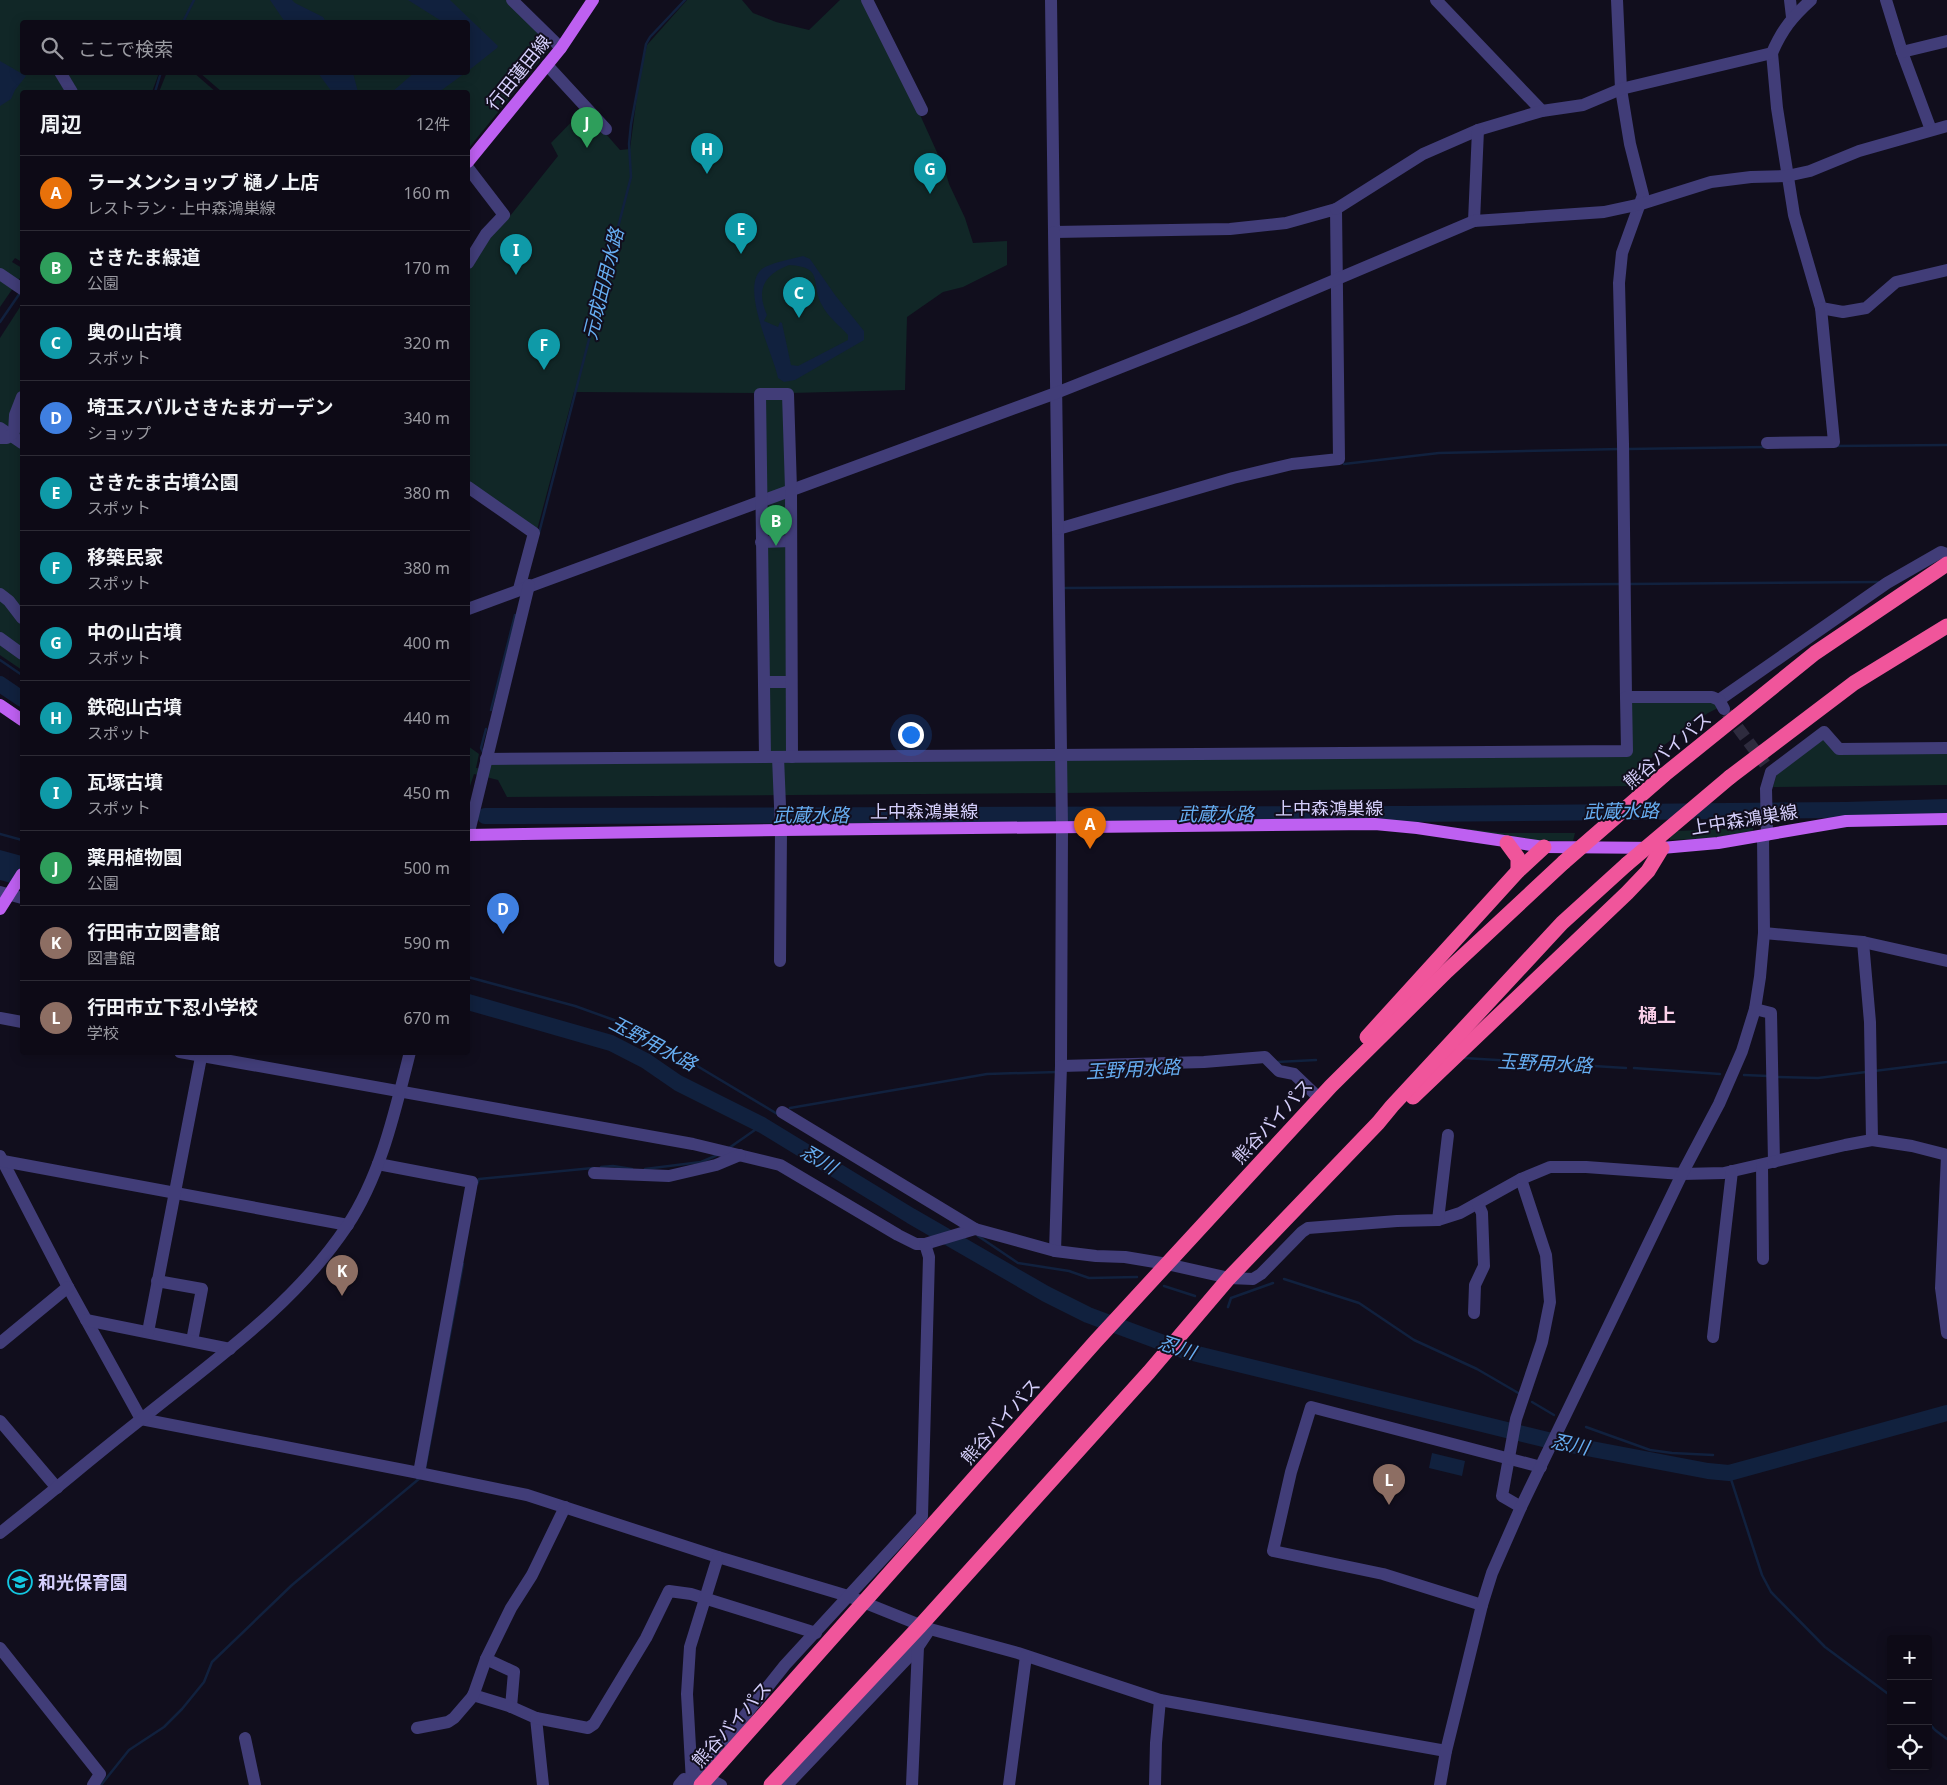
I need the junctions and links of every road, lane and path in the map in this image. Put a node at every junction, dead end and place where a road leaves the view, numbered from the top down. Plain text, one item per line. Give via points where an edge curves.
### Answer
1 (512, 0) edge
2 (592, 0) edge
3 (867, 0) edge
4 (1051, 0) edge
5 (1436, 0) edge
6 (1617, 0) edge
7 (1790, 0) edge
8 (1812, 0) edge
9 (1886, 0) edge
10 (1792, 16) junction
11 (1947, 41) edge
12 (561, 48) junction
13 (1902, 52) junction
14 (1772, 54) junction
15 (547, 65) junction
16 (62, 75) edge
17 (1621, 89) junction
18 (71, 90) edge
19 (922, 110) dead end
20 (1542, 111) junction
21 (1947, 126) edge
22 (606, 130) dead end
23 (1478, 130) junction
24 (1931, 130) junction
25 (470, 160) edge
26 (470, 171) edge
27 (1787, 176) junction
28 (1641, 204) junction
29 (1336, 209) junction
30 (1474, 221) junction
31 (1054, 232) junction
32 (470, 260) edge
33 (1947, 270) edge
34 (0, 274) edge
35 (1336, 279) junction
36 (20, 287) edge
37 (1821, 308) junction
38 (1056, 393) junction
39 (20, 402) edge
40 (0, 428) edge
41 (6, 437) edge
42 (20, 442) edge
43 (1767, 442) dead end
44 (470, 488) edge
45 (791, 489) junction
46 (761, 501) junction
47 (1058, 529) junction
48 (791, 541) junction
49 (761, 542) junction
50 (1947, 554) edge
51 (1947, 564) edge
52 (524, 587) junction
53 (0, 594) edge
54 (470, 608) edge
55 (20, 615) edge
56 (1947, 626) edge
57 (0, 638) edge
58 (20, 653) edge
59 (764, 682) junction
60 (792, 682) junction
61 (1626, 697) junction
62 (0, 705) edge
63 (20, 719) edge
64 (1947, 748) edge
65 (1060, 755) junction
66 (772, 757) junction
67 (792, 757) junction
68 (486, 759) junction
69 (1947, 819) edge
70 (470, 824) edge
71 (1062, 824) junction
72 (780, 826) junction
73 (470, 833) edge
74 (1765, 836) junction
75 (1507, 843) junction
76 (1544, 847) junction
77 (1662, 848) junction
78 (1518, 871) junction
79 (20, 878) edge
80 (11, 894) edge
81 (0, 909) edge
82 (1764, 933) junction
83 (1863, 942) junction
84 (1947, 961) edge
85 (780, 962) dead end
86 (1754, 1009) junction
87 (0, 1018) edge
88 (20, 1022) edge
89 (201, 1055) edge
90 (206, 1055) edge
91 (409, 1055) edge
92 (1061, 1066) junction
93 (1331, 1086) junction
94 (400, 1091) junction
95 (1319, 1098) junction
96 (782, 1112) dead end
97 (1378, 1124) junction
98 (1448, 1135) dead end
99 (1872, 1140) junction
100 (740, 1155) junction
101 (1947, 1155) edge
102 (2, 1158) edge
103 (378, 1164) junction
104 (1768, 1164) junction
105 (1732, 1171) junction
106 (594, 1173) dead end
107 (1682, 1174) junction
108 (1521, 1179) junction
109 (175, 1193) junction
110 (1478, 1204) junction
111 (1438, 1220) junction
112 (348, 1226) junction
113 (975, 1229) junction
114 (928, 1243) junction
115 (1055, 1251) junction
116 (1763, 1259) dead end
117 (1167, 1264) junction
118 (1229, 1278) junction
119 (158, 1282) junction
120 (68, 1287) junction
121 (1474, 1314) dead end
122 (86, 1320) junction
123 (148, 1332) junction
124 (1947, 1333) edge
125 (1713, 1337) dead end
126 (192, 1341) junction
127 (0, 1343) edge
128 (230, 1349) junction
129 (141, 1419) junction
130 (2, 1429) edge
131 (1509, 1456) junction
132 (1541, 1467) junction
133 (419, 1473) junction
134 (57, 1488) junction
135 (565, 1506) junction
136 (1521, 1507) junction
137 (0, 1534) edge
138 (718, 1557) junction
139 (848, 1596) junction
140 (704, 1598) junction
141 (864, 1602) junction
142 (1482, 1605) junction
143 (925, 1628) junction
144 (816, 1632) junction
145 (918, 1647) junction
146 (0, 1648) edge
147 (1026, 1656) junction
148 (486, 1659) junction
149 (473, 1695) junction
150 (1160, 1700) junction
151 (511, 1707) junction
152 (536, 1718) junction
153 (417, 1728) dead end
154 (245, 1738) dead end
155 (1446, 1750) junction
156 (697, 1783) edge
157 (92, 1785) edge
158 (255, 1785) edge
159 (543, 1785) edge
160 (771, 1785) edge
161 (787, 1785) edge
162 (912, 1785) edge
163 (1009, 1785) edge
164 (1155, 1785) edge
165 (1440, 1785) edge

1 - 12 street
2 - 12 main road, 行田蓮田線
3 - 19 street
4 - 31 street
5 - 20 street
6 - 17 street
7 - 10 street
8 - 10 street
9 - 13 street
10 - 14 street
11 - 13 street
12 - 15 main road, 行田蓮田線
13 - 24 street
14 - 17 street
14 - 27 street
15 - 22 street
15 - 25 main road, 行田蓮田線
16 - 18 street
17 - 20 street via 1583,105
17 - 28 street via 1642,195
20 - 23 street
21 - 24 street
23 - 29 street via 1423,154
23 - 30 street
24 - 27 street
26 - 32 street via 504,215 486,234
27 - 28 street via 1711,182
27 - 37 street via 1794,215
28 - 30 street via 1604,212
28 - 61 street via 1622,253 1619,284
29 - 31 street via 1286,223 1230,229
29 - 35 street
30 - 35 street
31 - 38 street
33 - 37 street via 1896,282 1866,308 1843,312
34 - 36 street
35 - 38 street
35 - 47 street via 1339,459 1292,464 1233,478
37 - 43 street via 1834,442
38 - 45 street
38 - 47 street
39 - 41 street via 15,428
40 - 41 street
41 - 42 street
44 - 52 street via 534,533
45 - 46 street
45 - 46 street via 788,394 760,394
45 - 48 street
46 - 49 street
46 - 52 street
47 - 65 street
48 - 49 street
48 - 60 street
49 - 59 street
50 - 61 street via 1941,552 1887,583 1722,705 1712,697
51 - 93 highway, 熊谷バイパス, bridge via 1815,654 1664,775 1447,971
52 - 54 street
52 - 68 street
53 - 55 street
56 - 97 highway, bridge via 1854,683 1730,777 1627,864 1562,923
57 - 58 street
59 - 60 street
59 - 66 street
60 - 67 street
61 - 65 street via 1627,751
62 - 63 main road
64 - 74 street via 1839,749 1824,732 1768,768
65 - 67 street
65 - 71 street
66 - 67 street
66 - 68 street
66 - 72 street via 780,803
68 - 70 street
69 - 74 main road, 上中森鴻巣線 via 1846,821
71 - 72 main road, 上中森鴻巣線
71 - 75 main road, 上中森鴻巣線 via 1374,824
71 - 92 street
72 - 73 main road, 上中森鴻巣線
72 - 85 street
74 - 77 main road, 上中森鴻巣線
74 - 82 street
75 - 76 main road, 上中森鴻巣線
75 - 78 highway via 1518,858
76 - 77 main road, 上中森鴻巣線
76 - 78 highway
77 - 97 highway via 1648,871 1627,893 1399,1112
78 - 93 highway via 1347,1058
79 - 80 main road
80 - 81 main road
82 - 83 street
82 - 86 street
83 - 84 street
83 - 99 street via 1870,1022
86 - 104 street via 1771,1013
86 - 107 street via 1742,1051 1719,1104
87 - 88 street
89 - 109 street
90 - 94 street
91 - 94 street
92 - 95 street via 1264,1057 1279,1071 1294,1074
92 - 115 street
93 - 95 highway, 熊谷バイパス
94 - 100 street
94 - 103 street
95 - 117 highway, 熊谷バイパス
96 - 113 street
97 - 118 highway
98 - 111 street
99 - 101 street
99 - 104 street
100 - 106 street via 716,1165 670,1176
100 - 114 street via 780,1164 898,1236 916,1244
101 - 124 street via 1941,1280
102 - 109 street
102 - 120 street
103 - 112 street
103 - 133 street via 472,1182
104 - 105 street
104 - 116 street
105 - 107 street
105 - 125 street
107 - 108 street via 1550,1167
107 - 132 street
108 - 110 street
108 - 131 street via 1546,1255 1550,1302 1542,1342 1516,1419
109 - 112 street
109 - 119 street
110 - 111 street
110 - 121 street via 1482,1213 1484,1266 1475,1284
111 - 118 street via 1308,1228 1261,1274 1253,1279
112 - 128 street via 288,1297
113 - 114 street
113 - 115 street
114 - 139 street via 922,1516
115 - 117 street
117 - 118 street
117 - 141 highway, 熊谷バイパス
118 - 143 highway
119 - 123 street
119 - 126 street via 202,1289
120 - 122 street
120 - 127 street
122 - 123 street
122 - 129 street
123 - 126 street
126 - 128 street
128 - 129 street
129 - 133 street
129 - 134 street
130 - 134 street
131 - 132 street
131 - 136 street via 1502,1496
131 - 142 street via 1310,1407 1273,1550 1384,1574
132 - 136 street
133 - 135 street
134 - 137 street
135 - 138 street
135 - 148 street
136 - 142 street via 1492,1573
138 - 139 street
138 - 140 street
139 - 141 street
139 - 144 street
140 - 144 street
140 - 152 street via 669,1591 646,1638 594,1724 588,1728
140 - 156 street via 690,1647 687,1694
141 - 143 street
141 - 156 highway, 熊谷バイパス
142 - 155 street
143 - 145 street
143 - 147 street
143 - 160 highway
144 - 156 street via 785,1665
145 - 161 street
145 - 162 street
146 - 157 street via 100,1774
147 - 150 street
147 - 163 street
148 - 149 street
148 - 151 street via 514,1672
149 - 151 street
149 - 153 street via 448,1722
150 - 155 street
150 - 164 street
151 - 152 street
152 - 159 street
154 - 158 street
155 - 165 street

